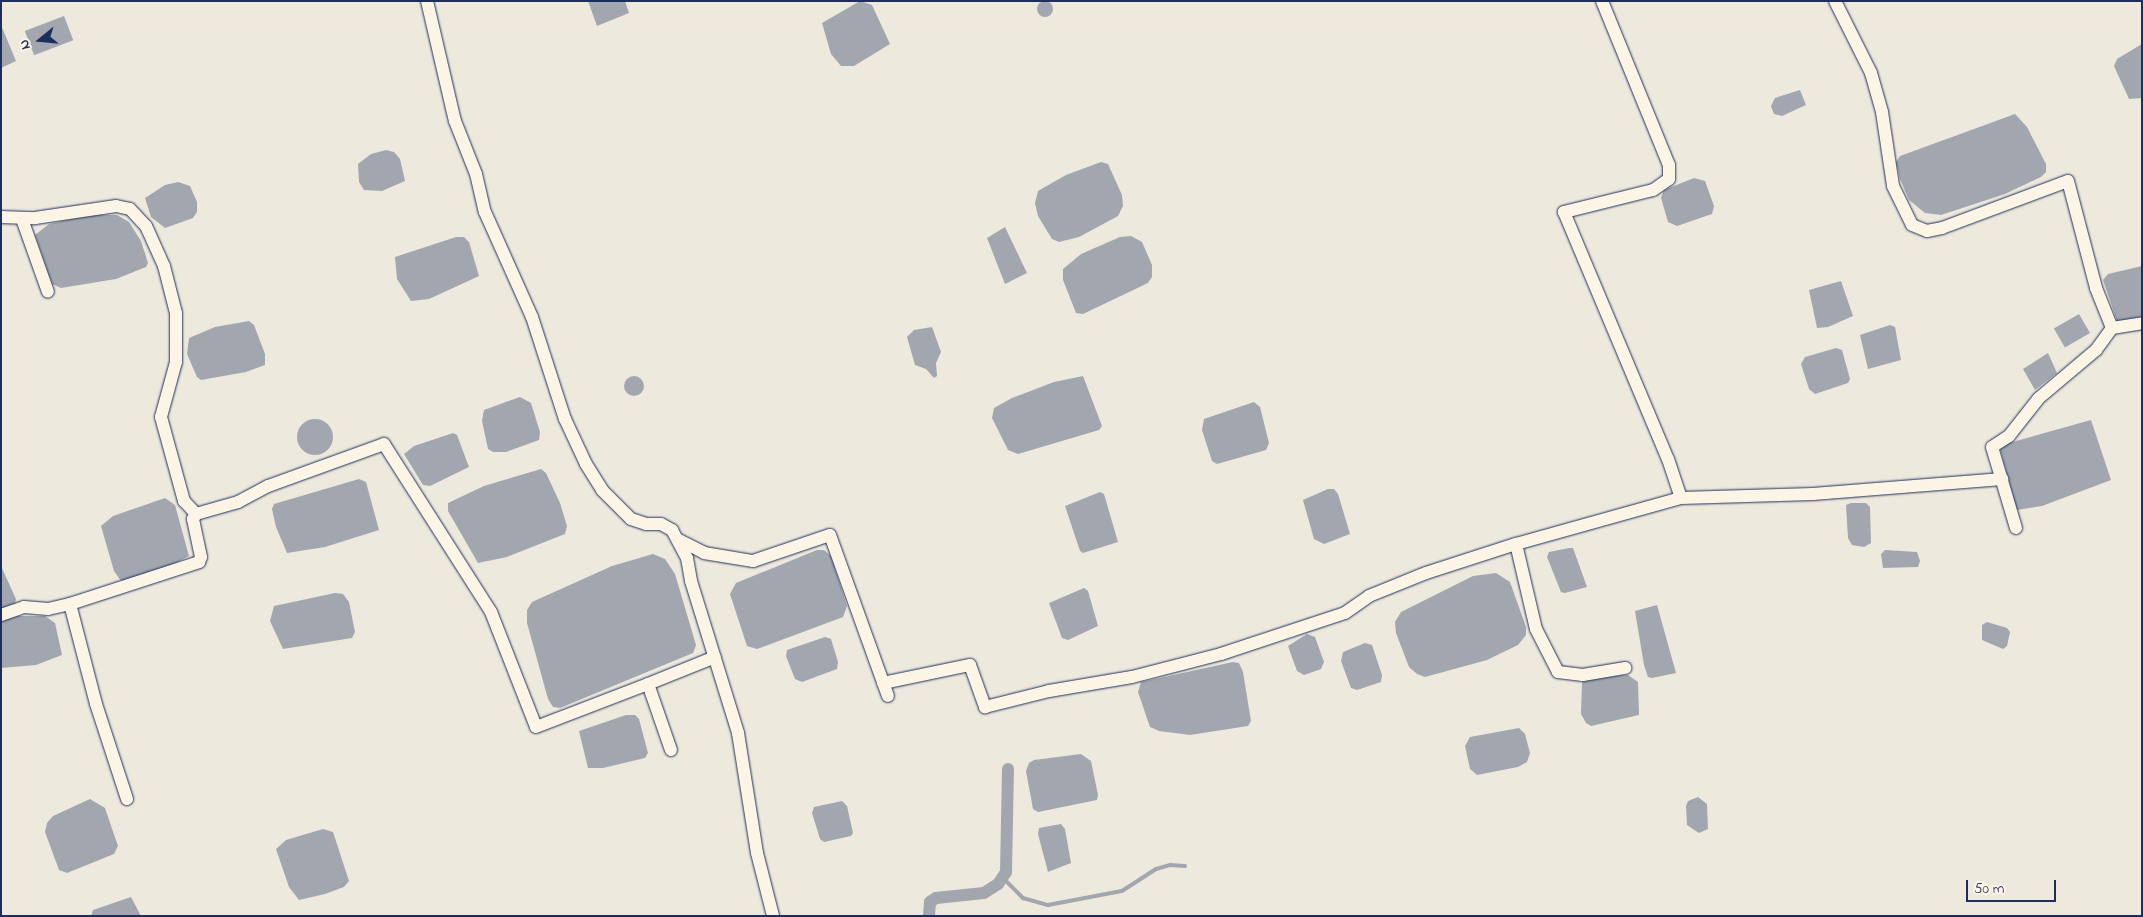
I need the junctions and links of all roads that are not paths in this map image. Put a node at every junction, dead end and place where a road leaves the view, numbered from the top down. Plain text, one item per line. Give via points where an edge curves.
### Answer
1 (427, 1) edge
2 (1602, 1) edge
3 (1835, 1) edge
4 (1, 217) edge
5 (22, 219) junction
6 (48, 292) dead end
7 (2142, 323) edge
8 (2112, 328) junction
9 (2002, 479) junction
10 (1681, 498) junction
11 (196, 514) junction
12 (2016, 528) dead end
13 (679, 540) junction
14 (1516, 544) junction
15 (70, 604) junction
16 (1, 615) edge
17 (715, 657) junction
18 (1625, 668) dead end
19 (883, 683) junction
20 (648, 684) junction
21 (888, 696) dead end
22 (671, 750) dead end
23 (127, 799) dead end
24 (773, 916) edge

1 - 13 street via 455,121 476,174 485,212 532,317 565,419 586,464 602,490 631,519 666,526
2 - 10 street via 1669,165 1670,179 1653,190 1564,212 1668,459
3 - 8 street via 1871,74 1882,112 1893,186 1912,224 1927,231 1942,228 2068,181 2096,288
4 - 5 street
5 - 6 street
5 - 11 street via 116,206 130,209 146,226 164,266 176,312 176,362 161,417 184,501
7 - 8 street
8 - 9 street via 2096,350 2039,398 2008,436 1992,447
9 - 10 street via 1813,494
9 - 12 street
10 - 14 street
11 - 15 street via 193,519 201,557 199,562
11 - 20 street via 238,502 268,486 384,444 491,612 536,727
13 - 17 street
13 - 19 street via 704,553 753,561 830,536
14 - 18 street via 1536,629 1558,672 1583,675
14 - 19 street via 1418,576 1369,596 1344,612 1221,654 1132,677 1049,691 985,707 970,664
15 - 16 street via 48,609 24,607
15 - 23 street via 96,704
17 - 20 street
17 - 24 street via 738,733 758,853
19 - 21 street
20 - 22 street

